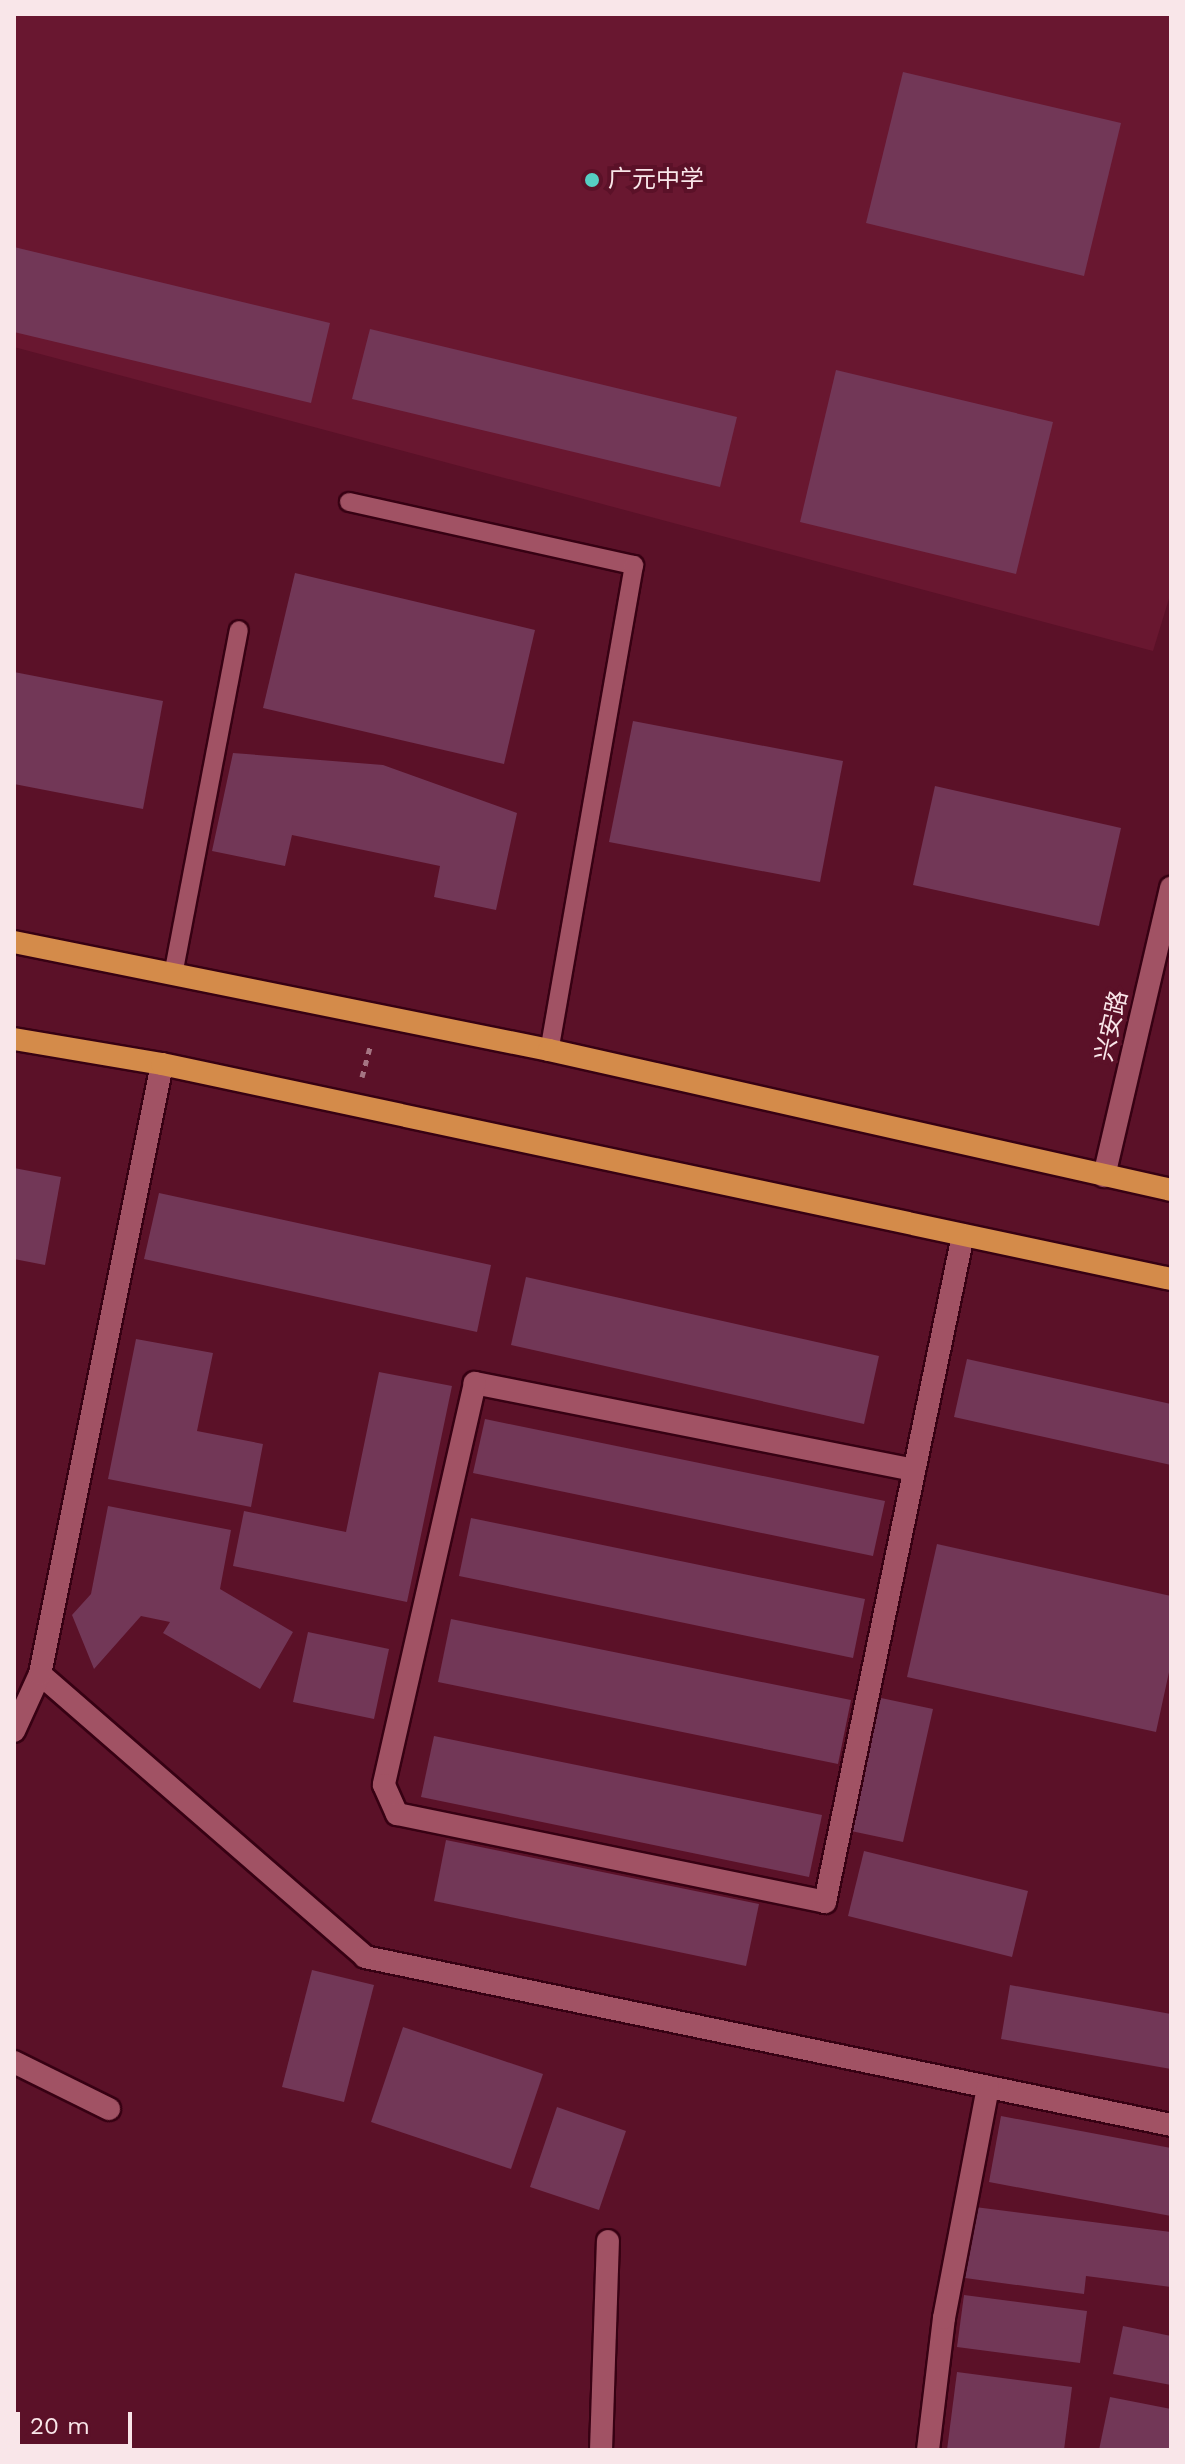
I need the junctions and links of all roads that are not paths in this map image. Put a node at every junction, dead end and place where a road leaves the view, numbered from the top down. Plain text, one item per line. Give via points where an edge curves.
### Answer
1 (349, 502) dead end
2 (239, 630) dead end
3 (1171, 888) edge
4 (14, 942) edge
5 (173, 975) junction
6 (14, 1039) edge
7 (549, 1050) junction
8 (162, 1064) junction
9 (1104, 1176) junction
10 (1171, 1190) edge
11 (963, 1235) junction
12 (1171, 1279) edge
13 (914, 1470) junction
14 (40, 1674) junction
15 (14, 1731) edge
16 (14, 2062) edge
17 (988, 2087) junction
18 (109, 2109) dead end
19 (1171, 2125) edge
20 (608, 2241) dead end
21 (601, 2450) edge
22 (928, 2450) edge

1 - 7 lane via 634,565
2 - 5 lane
3 - 9 street, 兴安路
4 - 5 highway
5 - 7 highway
6 - 8 highway
7 - 9 highway
8 - 11 highway
8 - 14 street
9 - 10 highway
11 - 12 highway
11 - 13 street
13 - 13 street via 475,1383 384,1785 397,1814 825,1902
14 - 15 street
14 - 17 street via 365,1957
16 - 18 street
17 - 19 street
17 - 22 street via 944,2318
20 - 21 street

